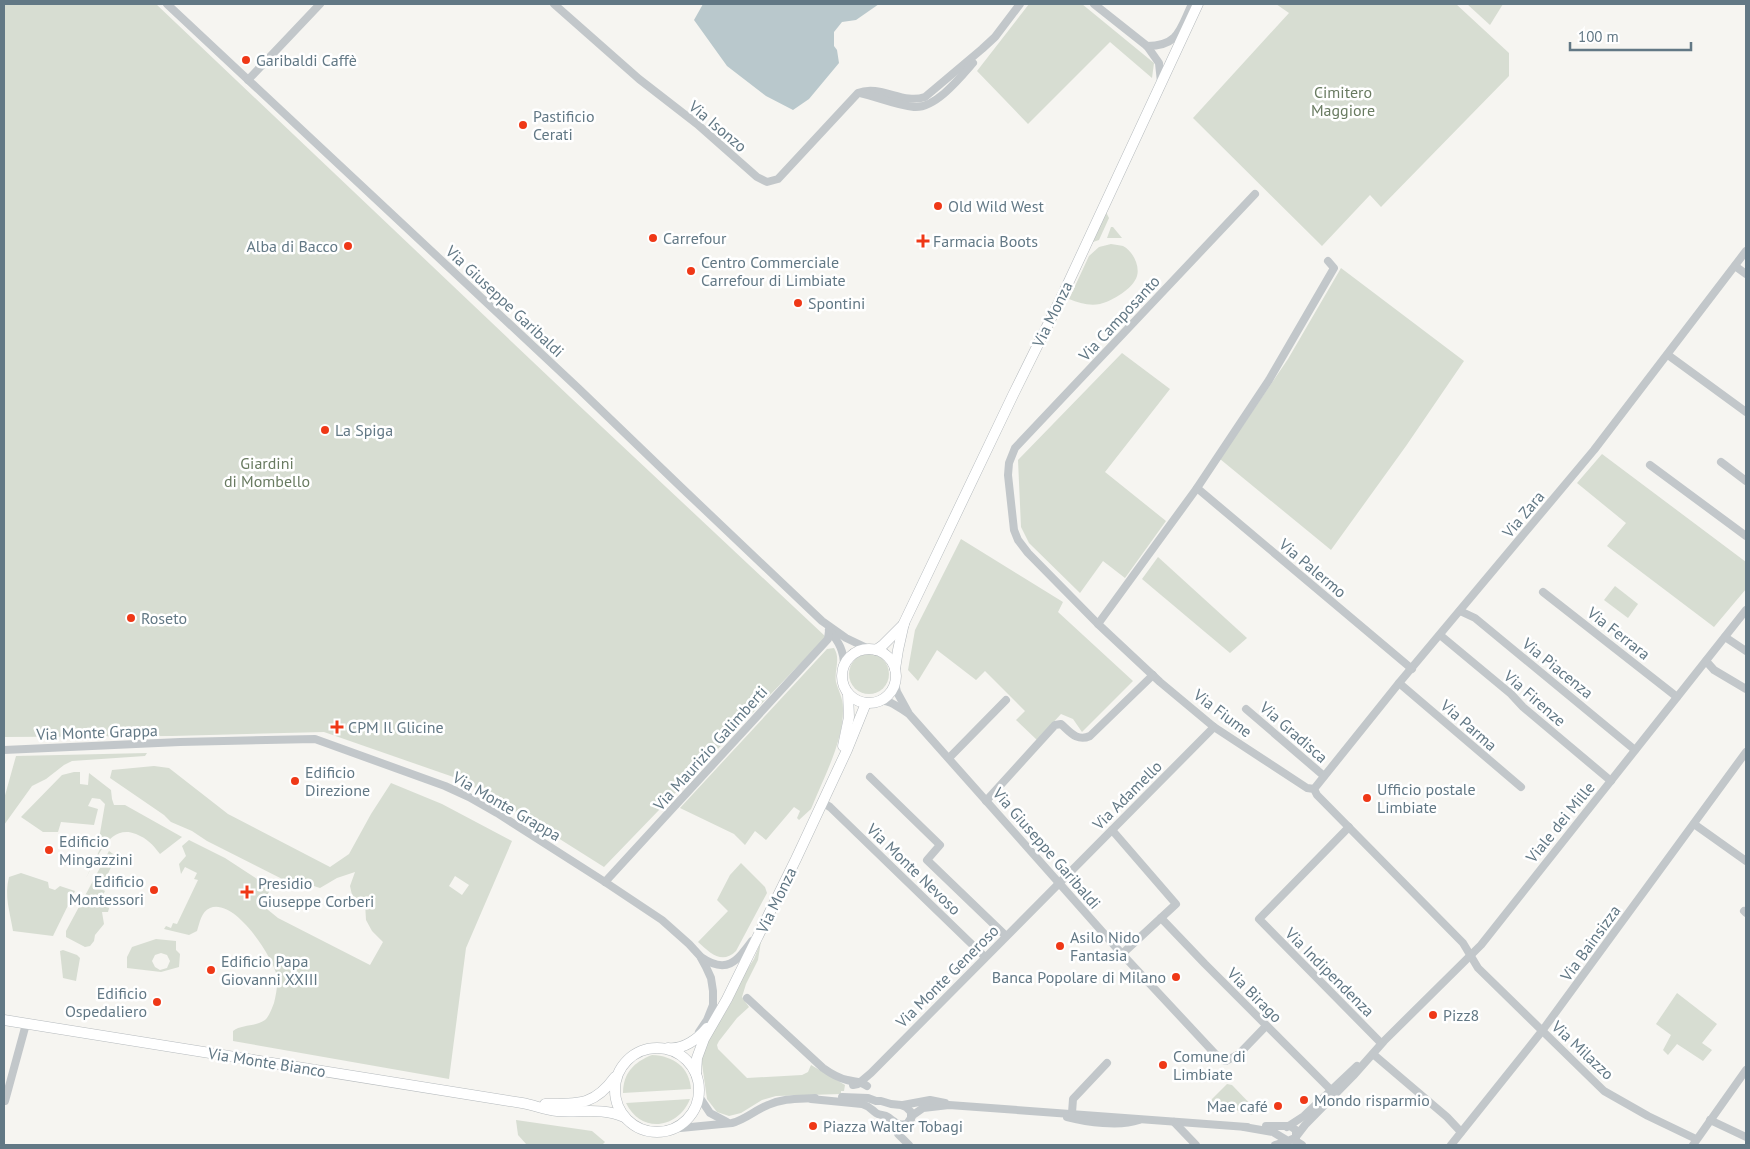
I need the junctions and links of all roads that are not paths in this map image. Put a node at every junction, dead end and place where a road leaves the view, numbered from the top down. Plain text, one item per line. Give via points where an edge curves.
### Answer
1 (167, 4) edge
2 (320, 4) edge
3 (554, 4) edge
4 (1020, 4) edge
5 (1094, 4) edge
6 (1192, 4) edge
7 (1198, 4) edge
8 (1147, 46) junction
9 (248, 80) junction
10 (1162, 82) junction
11 (1255, 194) dead end
12 (1746, 251) edge
13 (1328, 261) dead end
14 (1735, 266) junction
15 (1746, 274) edge
16 (1668, 356) junction
17 (1746, 412) edge
18 (1721, 462) dead end
19 (1009, 463) joint
20 (1650, 465) dead end
21 (1746, 481) edge
22 (1197, 488) junction
23 (1746, 536) edge
24 (1543, 592) dead end
25 (1460, 610) junction
26 (1746, 610) edge
27 (822, 621) junction
28 (904, 623) junction
29 (1098, 624) junction
30 (829, 631) junction
31 (1440, 635) junction
32 (1725, 637) junction
33 (873, 649) junction
34 (1746, 651) edge
35 (1706, 661) junction
36 (844, 666) junction
37 (895, 669) junction
38 (1412, 669) junction
39 (1153, 675) junction
40 (895, 683) junction
41 (1399, 683) junction
42 (1746, 689) edge
43 (848, 694) junction
44 (1677, 697) junction
45 (1006, 700) dead end
46 (879, 701) junction
47 (866, 703) junction
48 (1246, 709) dead end
49 (908, 714) junction
50 (1214, 727) junction
51 (4, 750) edge
52 (1636, 750) junction
53 (1746, 752) edge
54 (949, 758) junction
55 (1744, 762) edge
56 (1324, 776) junction
57 (870, 777) dead end
58 (832, 780) junction
59 (1611, 781) junction
60 (1520, 787) dead end
61 (1314, 789) junction
62 (986, 801) junction
63 (822, 802) junction
64 (1694, 824) junction
65 (1349, 827) junction
66 (1112, 830) junction
67 (1746, 861) edge
68 (605, 882) junction
69 (1059, 883) junction
70 (1161, 918) junction
71 (764, 924) junction
72 (1006, 936) junction
73 (1122, 954) junction
74 (700, 956) junction
75 (985, 956) junction
76 (1470, 956) junction
77 (747, 998) dead end
78 (715, 1017) junction
79 (4, 1020) edge
80 (26, 1024) junction
81 (1266, 1026) junction
82 (1542, 1032) junction
83 (693, 1040) junction
84 (1383, 1042) junction
85 (661, 1048) junction
86 (1374, 1054) junction
87 (1107, 1063) dead end
88 (1746, 1070) edge
89 (619, 1072) junction
90 (696, 1074) junction
91 (846, 1080) junction
92 (864, 1084) junction
93 (853, 1086) junction
94 (1331, 1090) junction
95 (698, 1096) junction
96 (851, 1096) junction
97 (811, 1099) junction
98 (5, 1101) dead end
99 (530, 1104) junction
100 (878, 1104) junction
101 (949, 1104) junction
102 (903, 1105) junction
103 (1050, 1113) junction
104 (1072, 1114) junction
105 (624, 1117) junction
106 (1141, 1119) junction
107 (1710, 1120) junction
108 (909, 1121) junction
109 (732, 1122) junction
110 (1174, 1122) junction
111 (896, 1124) junction
112 (1244, 1127) junction
113 (1288, 1127) junction
114 (670, 1129) junction
115 (1461, 1132) junction
116 (1746, 1137) edge
117 (1290, 1139) junction
118 (1695, 1142) edge
119 (909, 1145) edge
120 (1196, 1145) edge
121 (1275, 1145) edge
122 (1302, 1145) edge
123 (1451, 1145) edge

1 - 9 street, Via Giuseppe Garibaldi
2 - 9 street
3 - 4 street, Via Isonzo via 638,79 697,124 761,180 772,182 858,93 872,90 914,100 921,98 982,49
5 - 8 street
6 - 8 street via 1175,37 1163,45
7 - 10 main road, Via Monza
8 - 10 street via 1159,63
9 - 27 street, Via Giuseppe Garibaldi
10 - 28 main road, Via Monza
11 - 19 street, Via Camposanto via 1018,444
12 - 14 street, Via Zara
13 - 22 street via 1334,268 1269,380
14 - 15 street
14 - 16 street, Via Zara
16 - 17 street
16 - 25 street, Via Zara via 1570,480
18 - 21 street
19 - 29 street, Via Fiume via 1014,530 1018,540
20 - 23 street
22 - 29 street
22 - 38 street, Via Palermo
24 - 44 street, Via Ferrara
25 - 31 street, Via Zara
25 - 52 street, Via Piacenza via 1475,618
26 - 32 street, Viale dei Mille
27 - 30 street, Via Giuseppe Garibaldi
27 - 33 street, Via Giuseppe Garibaldi via 846,638
28 - 33 main road, Via Monza via 883,645
28 - 37 main road, Via Monza
29 - 39 street, Via Fiume
30 - 36 street, Via Giuseppe Garibaldi via 842,648
30 - 68 street, Via Maurizio Galimberti via 828,639
31 - 38 street, Via Zara
31 - 59 street, Via Firenze
32 - 34 street
32 - 35 street, Viale dei Mille
33 - 36 main road via 854,653
33 - 37 main road via 890,658
35 - 42 street via 1714,670
35 - 44 street, Viale dei Mille
36 - 43 main road via 842,680
37 - 40 main road
38 - 41 street, Via Zara
39 - 50 street, Via Fiume
39 - 62 street via 1090,736 1078,738 1061,724 1055,725
40 - 46 main road via 889,694
40 - 49 street, Via Giuseppe Garibaldi
41 - 56 street, Via Zara
41 - 60 street, Via Parma
43 - 47 main road
43 - 58 main road, Via Monza via 847,728
44 - 52 street, Viale dei Mille
45 - 54 street
46 - 47 main road
46 - 49 street, Via Giuseppe Garibaldi via 891,703
47 - 58 main road, Via Monza
48 - 56 street, Via Gradisca
49 - 54 street, Via Giuseppe Garibaldi
50 - 61 street, Via Fiume via 1307,788
50 - 66 street, Via Adamello
51 - 68 street, Via Monte Grappa via 315,739 469,797
52 - 59 street, Viale dei Mille
53 - 55 street, Via Bainsizza
54 - 62 street, Via Giuseppe Garibaldi
55 - 64 street, Via Bainsizza
56 - 61 street, Via Zara
57 - 72 street via 940,845 927,860
58 - 63 main road, Via Monza
59 - 76 street, Viale dei Mille
61 - 65 street, Via Fiume
62 - 69 street, Via Giuseppe Garibaldi
63 - 71 main road, Via Monza
63 - 75 street, Via Monte Nevoso
64 - 67 street
64 - 82 street, Via Bainsizza
65 - 76 street, Via Fiume via 1463,943
65 - 84 street, Via Indipendenza via 1259,919
66 - 69 street, Via Adamello
66 - 70 street via 1176,904
68 - 74 street, Via Monte Grappa via 676,932
69 - 72 street, Via Monte Generoso
69 - 73 street, Via Giuseppe Garibaldi
70 - 73 street
70 - 81 street, Via Birago
71 - 74 street, Via Monte Grappa via 734,962 717,965
71 - 78 main road, Via Monza
72 - 75 street, Via Monte Generoso
73 - 81 street, Via Giuseppe Garibaldi via 1219,1058 1229,1061
74 - 83 street, Via Monte Grappa via 711,978 713,1006
75 - 92 street, Via Monte Generoso
76 - 82 street, Via Milazzo
76 - 84 street, Viale dei Mille
77 - 91 street via 823,1068
78 - 83 main road, Via Monza
78 - 90 main road, Via Monza via 700,1048
79 - 80 main road, Via Monte Bianco
80 - 98 street
80 - 99 main road, Via Monte Bianco
81 - 94 street, Via Birago
82 - 115 street, Via Bainsizza
82 - 118 street, Via Milazzo via 1604,1091
83 - 85 main road, Via Monza via 683,1047
84 - 86 street, Viale dei Mille
84 - 94 street, Viale dei Mille
85 - 89 main road via 638,1052
85 - 90 main road via 682,1055
86 - 115 street
86 - 117 street, Viale dei Mille
87 - 104 street via 1073,1099
88 - 107 street
89 - 99 main road, Via Monte Bianco via 605,1091 587,1100 574,1104
89 - 105 main road via 614,1087 615,1100
90 - 95 main road
91 - 92 street
91 - 93 street
92 - 93 street, Via Monte Generoso
92 - 100 street
93 - 96 street
94 - 113 street, Viale dei Mille via 1300,1120
95 - 109 street via 710,1113
95 - 114 main road via 686,1119
96 - 97 street
96 - 100 street via 868,1098
97 - 100 street
97 - 109 street via 765,1105
99 - 105 main road, Via Monte Bianco via 557,1111 611,1112
100 - 102 street
100 - 111 street via 877,1114 887,1116
101 - 102 street via 930,1100
101 - 103 street
101 - 108 street via 923,1108
102 - 108 street via 910,1112
103 - 104 street
103 - 106 street via 1079,1120 1125,1123
104 - 106 street
105 - 114 main road via 646,1130
106 - 110 street
107 - 116 street
107 - 118 street
108 - 111 street
108 - 119 street via 905,1139
109 - 114 street
110 - 112 street
110 - 120 street
111 - 119 street via 898,1134
112 - 113 street
112 - 117 street via 1271,1131
113 - 117 street via 1283,1131
113 - 117 street via 1295,1129
115 - 123 street, Via Bainsizza
117 - 121 street
117 - 122 street

